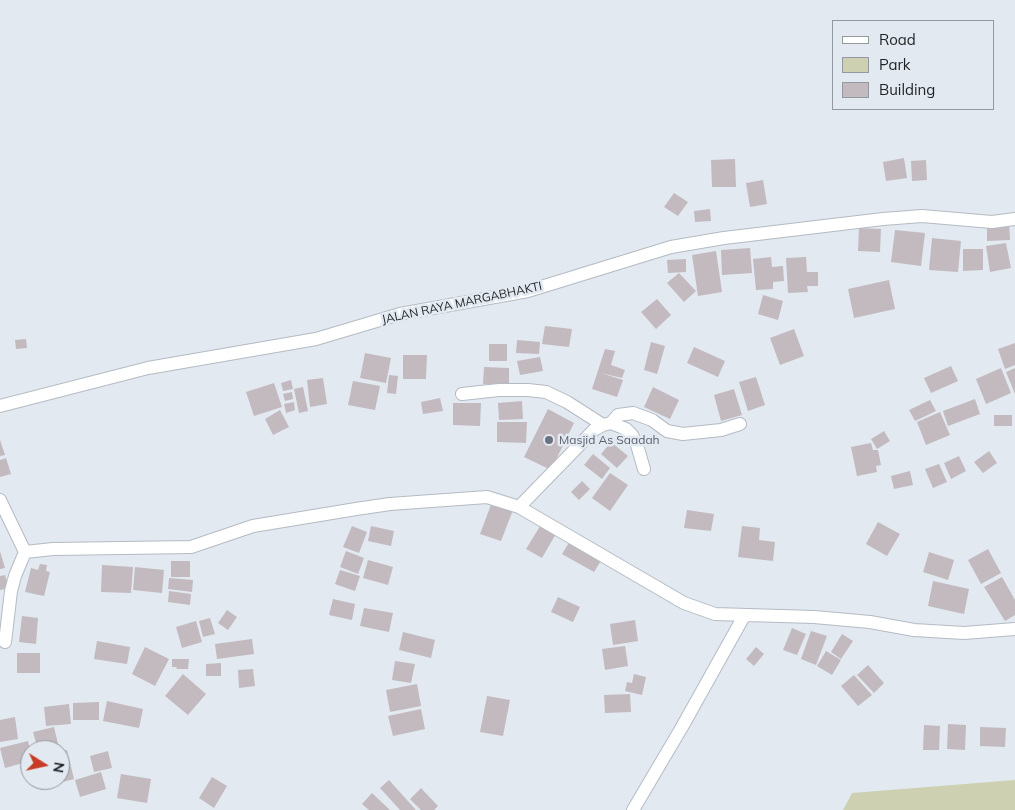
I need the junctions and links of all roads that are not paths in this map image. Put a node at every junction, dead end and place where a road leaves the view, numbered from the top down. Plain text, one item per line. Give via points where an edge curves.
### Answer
1 (1015, 219) edge
2 (462, 394) dead end
3 (0, 406) edge
4 (607, 424) junction
5 (740, 424) dead end
6 (644, 469) dead end
7 (0, 500) edge
8 (519, 507) junction
9 (25, 552) junction
10 (6, 593) edge
11 (744, 616) junction
12 (1015, 629) edge
13 (5, 642) dead end
14 (634, 810) edge

1 - 3 street, JALAN RAYA MARGABHAKTI via 992,222 922,216 883,219 671,247 528,291 400,314 316,339 148,368
2 - 4 street via 499,390 546,392
4 - 5 street via 618,415 633,413 652,420 667,431 683,434 721,430
4 - 6 street via 626,429 632,435
4 - 8 street via 594,430
7 - 9 street
8 - 9 street via 487,497 390,504 253,526 191,547
8 - 11 street via 684,603 715,614
9 - 10 street
10 - 13 street
11 - 12 street via 814,617 964,633
11 - 14 street

